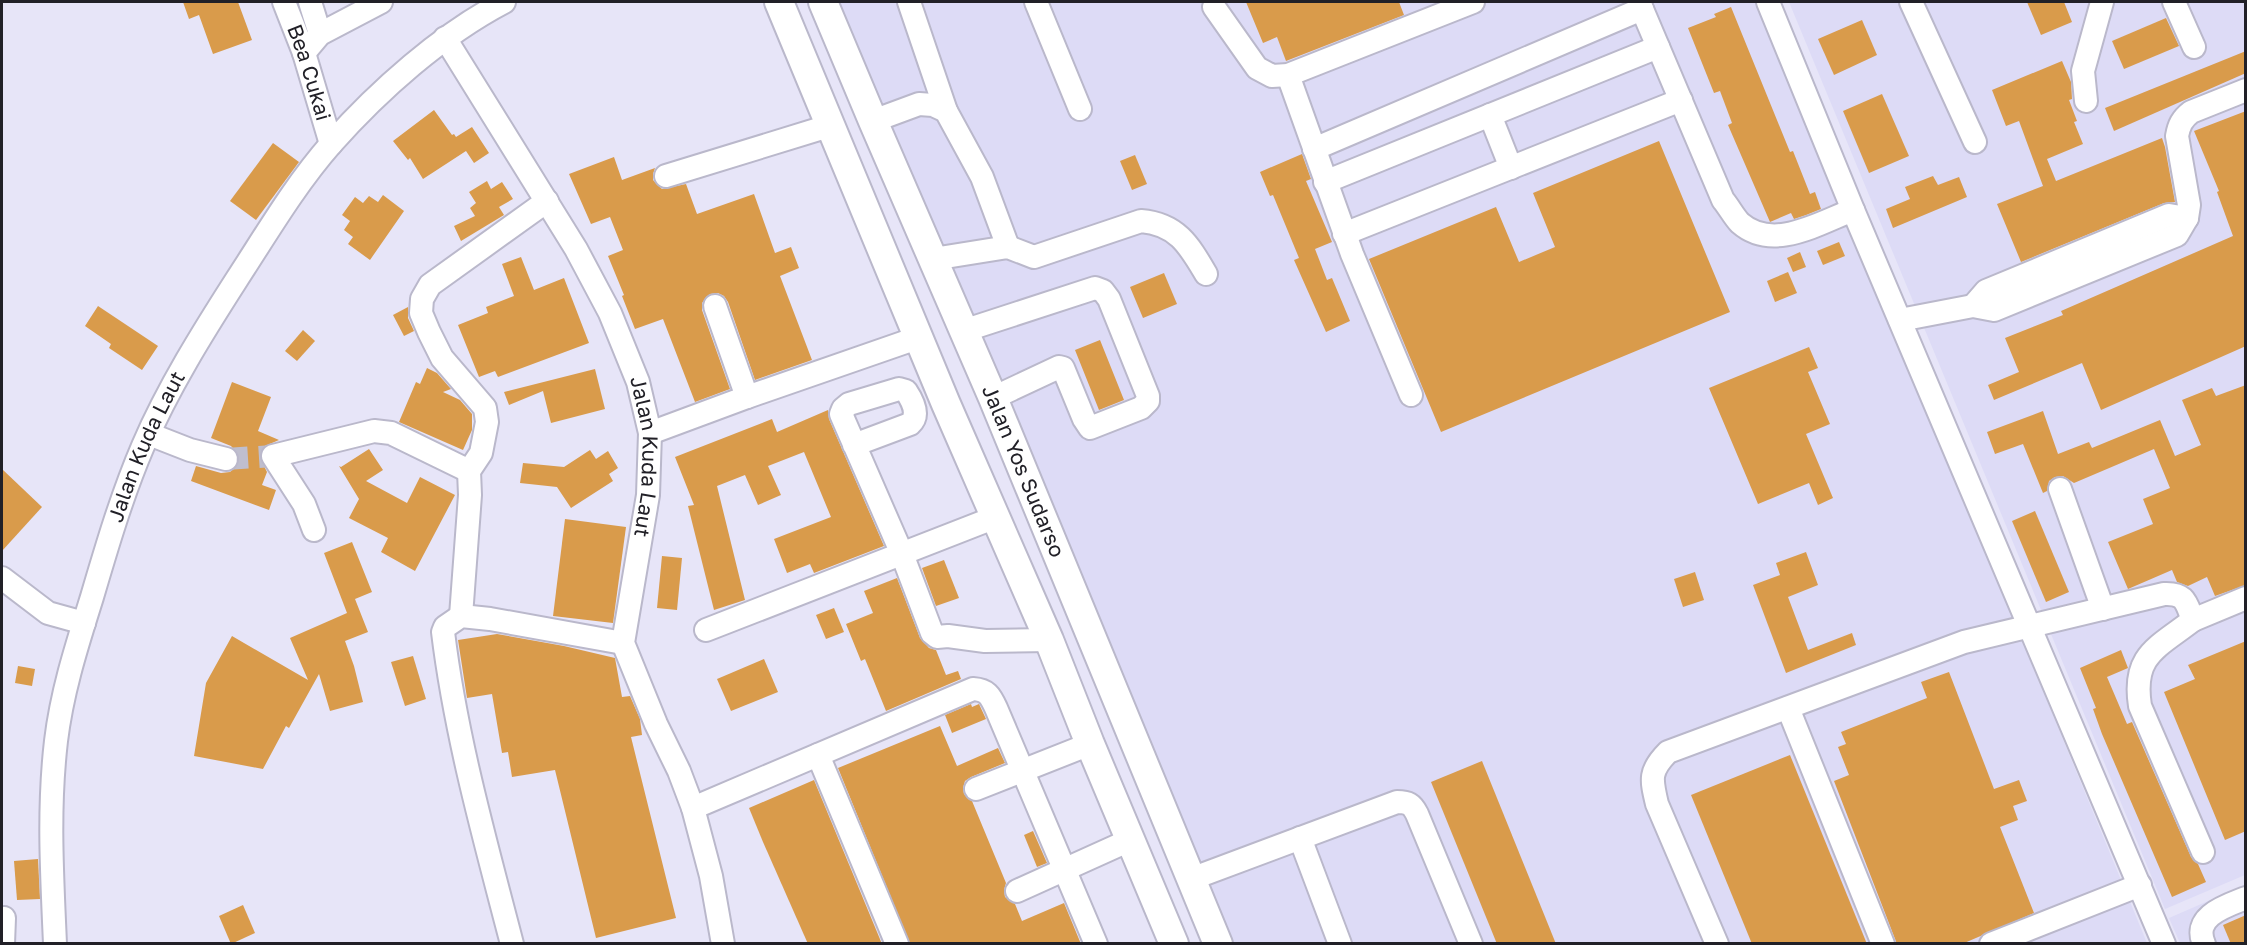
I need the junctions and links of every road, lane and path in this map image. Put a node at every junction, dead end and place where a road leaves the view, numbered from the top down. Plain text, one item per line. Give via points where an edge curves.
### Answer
1 (284, 2) edge
2 (310, 2) edge
3 (381, 2) edge
4 (504, 2) edge
5 (779, 2) edge
6 (823, 2) edge
7 (909, 2) edge
8 (1036, 2) edge
9 (1473, 2) edge
10 (1768, 2) edge
11 (1911, 2) edge
12 (2102, 2) edge
13 (2174, 2) edge
14 (1641, 5) edge
15 (1214, 7) dead end
16 (1429, 10) edge
17 (320, 34) junction
18 (445, 38) junction
19 (1658, 47) junction
20 (2194, 47) dead end
21 (304, 53) junction
22 (1288, 75) junction
23 (2246, 90) edge
24 (1681, 100) junction
25 (2086, 101) dead end
26 (1080, 109) dead end
27 (946, 111) junction
28 (1490, 115) junction
29 (873, 121) junction
30 (832, 125) junction
31 (1975, 142) dead end
32 (331, 144) junction
33 (1314, 149) junction
34 (1511, 168) junction
35 (666, 176) dead end
36 (1325, 182) junction
37 (547, 201) junction
38 (1853, 210) junction
39 (1344, 234) junction
40 (1008, 247) junction
41 (933, 259) junction
42 (1206, 274) dead end
43 (715, 306) dead end
44 (1900, 320) junction
45 (963, 331) junction
46 (920, 337) junction
47 (1411, 395) dead end
48 (747, 397) junction
49 (993, 398) junction
50 (946, 404) junction
51 (916, 417) junction
52 (650, 433) junction
53 (149, 434) junction
54 (854, 445) junction
55 (226, 459) tunnel mouth
56 (469, 471) junction
57 (2060, 489) dead end
58 (996, 517) junction
59 (314, 530) dead end
60 (902, 554) junction
61 (2, 578) edge
62 (2246, 598) edge
63 (2103, 609) junction
64 (461, 616) junction
65 (2193, 621) junction
66 (84, 623) junction
67 (2030, 626) junction
68 (705, 630) dead end
69 (1049, 640) junction
70 (623, 643) junction
71 (1788, 708) junction
72 (1090, 744) junction
73 (818, 755) junction
74 (1023, 770) junction
75 (976, 789) dead end
76 (693, 808) junction
77 (1300, 838) junction
78 (1130, 840) junction
79 (2203, 852) dead end
80 (1064, 870) junction
81 (1191, 879) junction
82 (2140, 885) junction
83 (1017, 891) dead end
84 (2246, 898) edge
85 (4, 918) dead end
86 (3, 944) edge
87 (55, 944) edge
88 (512, 944) edge
89 (723, 944) edge
90 (897, 944) edge
91 (1096, 944) edge
92 (1174, 944) edge
93 (1218, 944) edge
94 (1340, 944) edge
95 (1471, 944) edge
96 (1717, 944) edge
97 (1883, 944) edge
98 (1991, 944) edge
99 (2164, 944) edge
100 (2204, 944) edge

1 - 21 street, Bea Cukai
2 - 17 street
3 - 17 street
4 - 18 street, Jalan Kuda Laut
5 - 30 main road, Jalan Yos Sudarso
6 - 29 main road, Jalan Yos Sudarso
7 - 27 street
8 - 26 street
9 - 16 street
10 - 38 street
11 - 31 street
12 - 25 street via 2083,70
13 - 20 street
14 - 19 street
14 - 33 street
15 - 22 street via 1257,68 1272,76
16 - 22 street
17 - 21 street
18 - 32 street, Jalan Kuda Laut
18 - 37 street, Jalan Kuda Laut
19 - 24 street
19 - 28 street
21 - 32 street, Bea Cukai
22 - 33 street
23 - 44 street via 2191,112 2179,126 2177,136 2189,205 2187,218 2169,215 1986,291 1973,306
24 - 34 street
24 - 38 street via 1723,200 1740,223 1762,235 1785,236
27 - 29 street via 919,104
27 - 40 street via 982,177
28 - 34 street
28 - 36 street
29 - 41 main road, Jalan Yos Sudarso
30 - 35 street
30 - 46 main road, Jalan Yos Sudarso
32 - 53 street, Jalan Kuda Laut via 220,305
33 - 36 street
34 - 39 street
36 - 39 street
37 - 52 street, Jalan Kuda Laut via 610,313 638,382
37 - 56 street via 430,285 422,299 422,314 442,358 485,408 487,422 481,453
38 - 44 street
39 - 47 street
40 - 41 street
40 - 42 street via 1034,257 1141,221 1158,222 1177,233
41 - 45 main road, Jalan Yos Sudarso
43 - 48 street
44 - 67 street
45 - 49 main road, Jalan Yos Sudarso
45 - 49 street via 1095,288 1109,299 1148,396 1141,408 1090,428 1063,368
46 - 48 street
46 - 50 main road, Jalan Yos Sudarso
48 - 52 street
49 - 81 main road, Jalan Yos Sudarso
50 - 51 street
50 - 58 main road, Jalan Yos Sudarso
51 - 54 street via 910,424
51 - 54 street via 904,389 849,404 841,414
52 - 70 street, Jalan Kuda Laut via 648,495
53 - 55 street
53 - 66 street, Jalan Kuda Laut via 122,496
54 - 60 street
56 - 59 street via 383,430 273,456 304,504
56 - 64 street
57 - 63 street
58 - 60 street
58 - 69 main road, Jalan Yos Sudarso
60 - 68 street
60 - 69 street via 932,633 937,637
61 - 66 street via 38,607
62 - 65 street
63 - 65 street via 2175,594 2183,598
63 - 67 street
64 - 70 street
64 - 88 street via 443,632 453,708
65 - 79 street via 2150,653 2139,671 2137,686 2140,706
66 - 87 street, Jalan Kuda Laut via 67,676 56,741 49,825
67 - 71 street via 1964,642
67 - 82 street
69 - 72 main road, Jalan Yos Sudarso
70 - 76 street
71 - 96 street via 1668,752 1653,772 1657,804
71 - 97 street
72 - 74 street
72 - 78 main road, Jalan Yos Sudarso
73 - 74 street via 973,689 990,694
73 - 76 street
73 - 90 street
74 - 75 street
74 - 80 street
76 - 89 street
77 - 81 street
77 - 94 street
77 - 95 street via 1397,802 1413,806
78 - 80 street
78 - 92 main road, Jalan Yos Sudarso
80 - 83 street
80 - 91 street
81 - 93 main road, Jalan Yos Sudarso
82 - 98 street
82 - 99 street
84 - 100 street via 2214,912 2200,932
85 - 86 street

